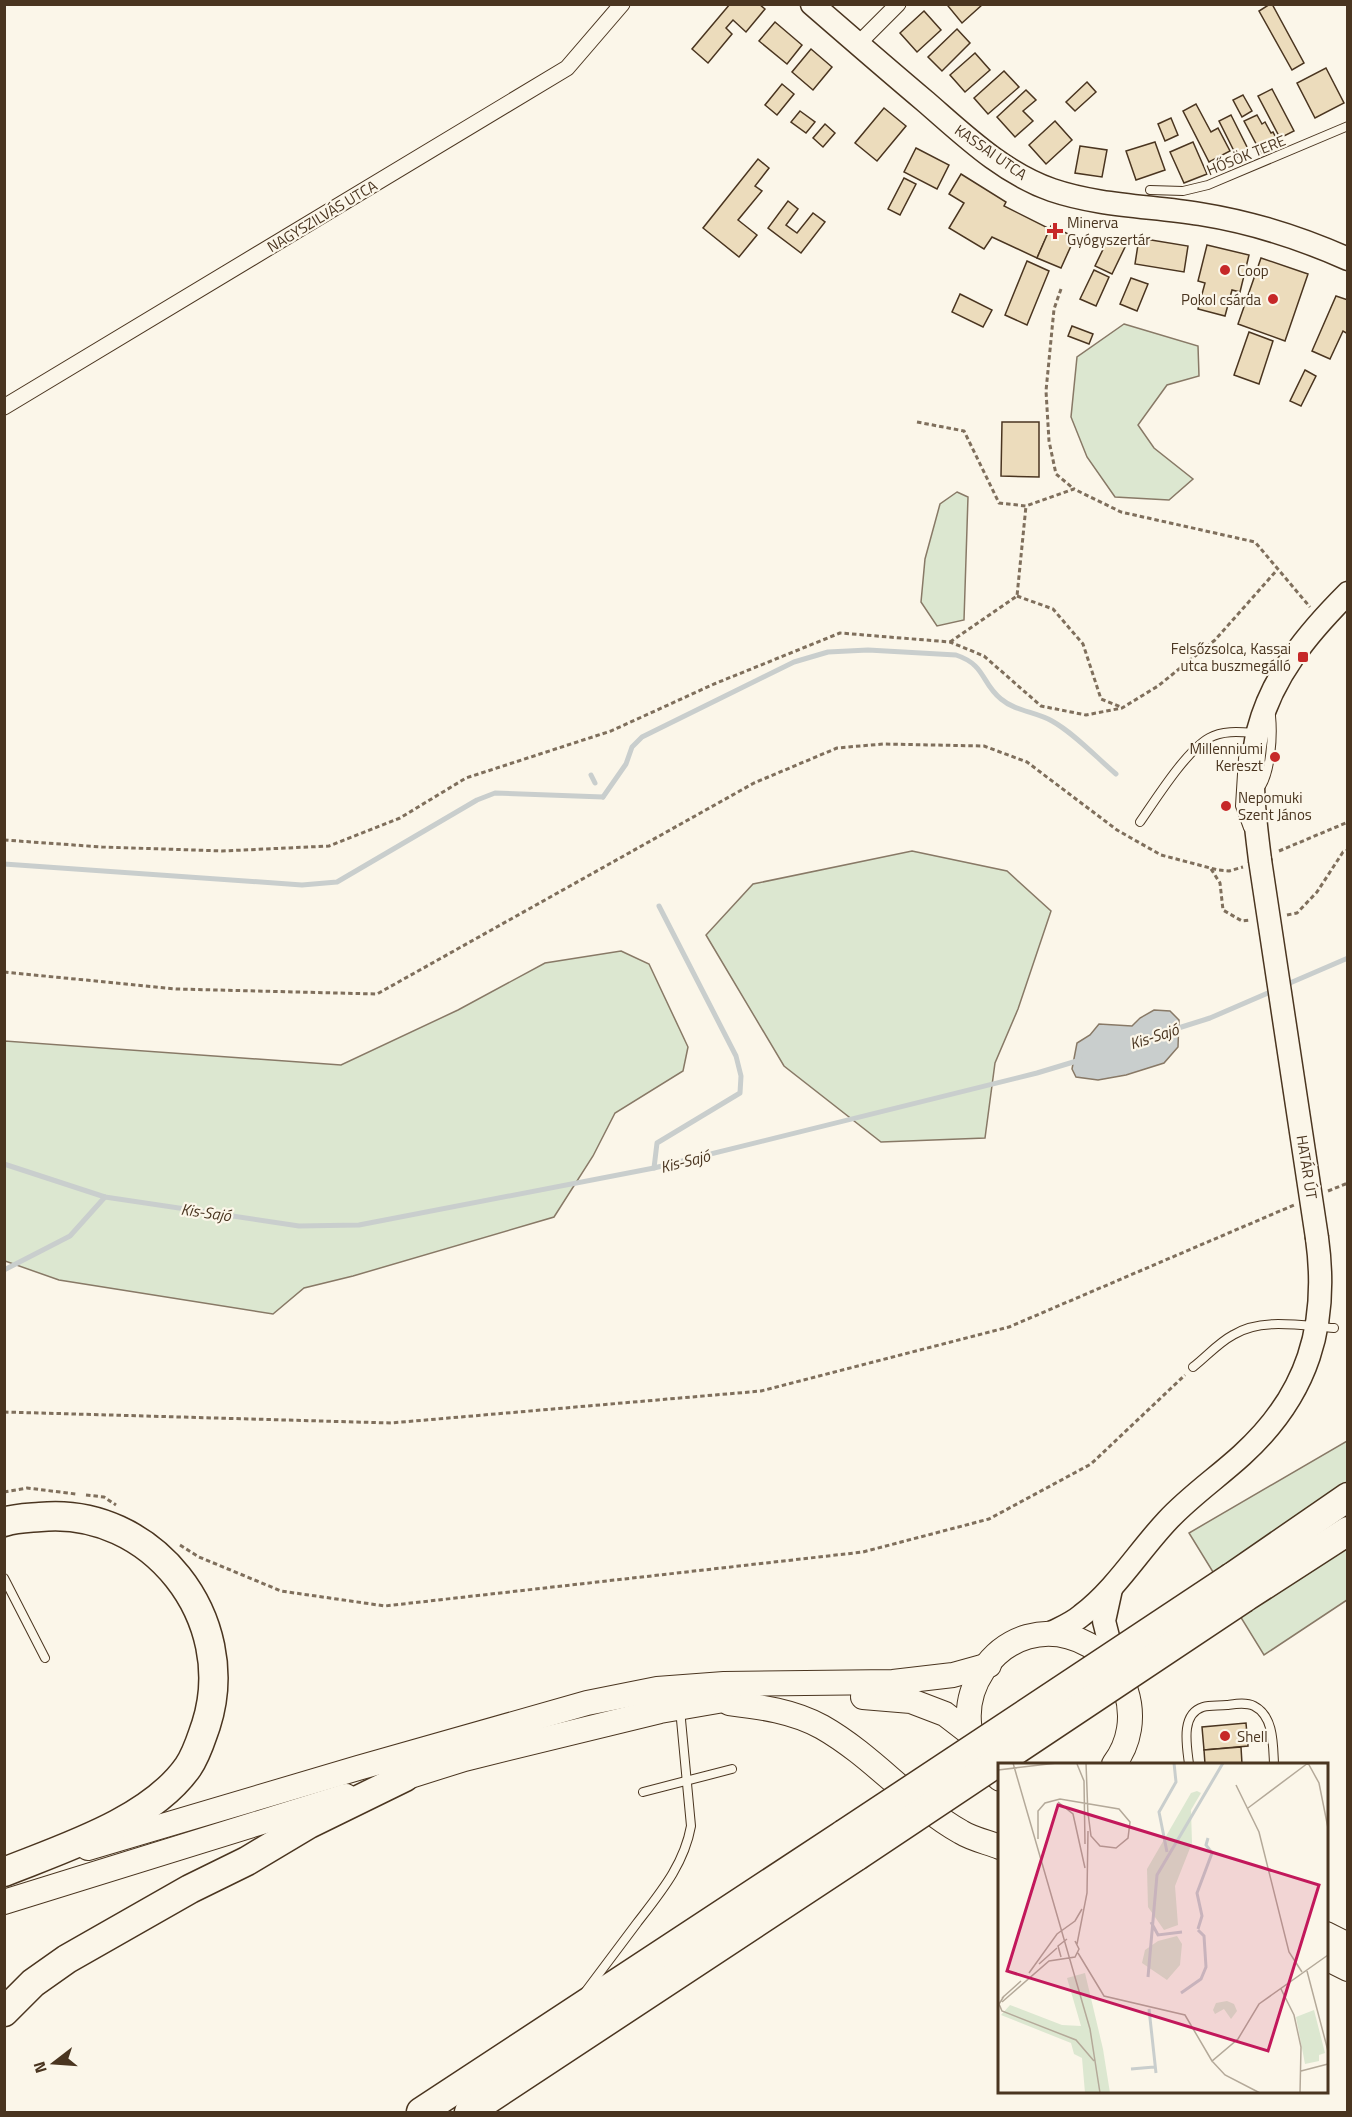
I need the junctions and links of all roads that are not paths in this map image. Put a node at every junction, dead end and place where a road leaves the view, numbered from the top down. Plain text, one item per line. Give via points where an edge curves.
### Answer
1 (622, 4) edge
2 (812, 4) edge
3 (898, 4) edge
4 (858, 44) junction
5 (1347, 126) edge
6 (1150, 190) dead end
7 (1347, 259) edge
8 (4, 407) edge
9 (1347, 593) edge
10 (1269, 698) junction
11 (1249, 736) junction
12 (1244, 752) dead end
13 (1254, 798) junction
14 (1140, 822) dead end
15 (1264, 854) junction
16 (1325, 1328) junction
17 (1193, 1367) road end
18 (1347, 1497) edge
19 (4, 1522) edge
20 (1347, 1531) edge
21 (4, 1578) edge
22 (1238, 1587) junction
23 (1111, 1589) junction
24 (1051, 1633) junction
25 (45, 1658) dead end
26 (988, 1665) junction
27 (1118, 1674) junction
28 (680, 1708) junction
29 (971, 1734) junction
30 (1122, 1759) edge
31 (1189, 1763) edge
32 (1274, 1763) edge
33 (732, 1769) dead end
34 (405, 1777) junction
35 (998, 1778) edge
36 (686, 1780) junction
37 (643, 1792) dead end
38 (850, 1845) junction
39 (998, 1847) edge
40 (4, 1872) edge
41 (4, 1902) edge
42 (1328, 1935) edge
43 (1347, 1945) edge
44 (1328, 1959) edge
45 (1347, 1969) edge
46 (4, 2012) edge
47 (565, 2018) junction
48 (421, 2112) edge
49 (469, 2112) edge

1 - 8 street, NAGYSZILVÁS UTCA via 567,68
2 - 4 main road, KASSAI UTCA
3 - 4 street
4 - 7 main road, KASSAI UTCA via 979,147 1022,176 1050,189 1080,198 1247,224
5 - 6 lane, HŐSÖK TERE via 1209,185 1183,191
9 - 10 main road, HATÁR ÚT via 1320,620 1281,674
10 - 11 main road, HATÁR ÚT
10 - 13 lane via 1272,727 1267,773
11 - 13 main road, HATÁR ÚT
11 - 14 lane via 1225,733 1198,746
12 - 15 lane via 1240,806
13 - 15 main road, HATÁR ÚT
15 - 16 main road, HATÁR ÚT, bridge via 1322,1270 1320,1303
16 - 17 lane via 1285,1322 1254,1328 1234,1334
16 - 23 main road, HATÁR ÚT via 1282,1412 1244,1454 1168,1519
18 - 22 highway
19 - 40 highway via 70,1516 87,1519 117,1529 158,1555 200,1611 212,1648 214,1682 210,1711 198,1747 188,1767 156,1800 80,1842
20 - 22 highway
21 - 25 lane
22 - 38 highway, bridge
23 - 24 main road, HATÁR ÚT via 1083,1615
23 - 27 main road via 1104,1621
24 - 26 main road via 1013,1642
24 - 27 main road via 1093,1647
26 - 29 main road via 978,1676 970,1698
26 - 40 main road via 953,1675 893,1682 724,1684 657,1689 587,1703
27 - 30 main road via 1125,1685 1130,1710
28 - 29 main road via 746,1696 873,1697 911,1701 945,1714
28 - 34 main road via 464,1759
28 - 36 lane
28 - 39 main road via 728,1703 772,1708 821,1726 962,1833
29 - 35 main road via 979,1756
31 - 32 lane via 1186,1727 1196,1711 1203,1707 1247,1704 1255,1706 1269,1725
33 - 36 lane
34 - 41 main road
34 - 46 highway via 309,1824 67,1959 33,1983
36 - 37 lane
36 - 47 lane via 691,1826 681,1861
38 - 47 highway
38 - 49 highway
42 - 43 main road
44 - 45 main road
47 - 48 highway

